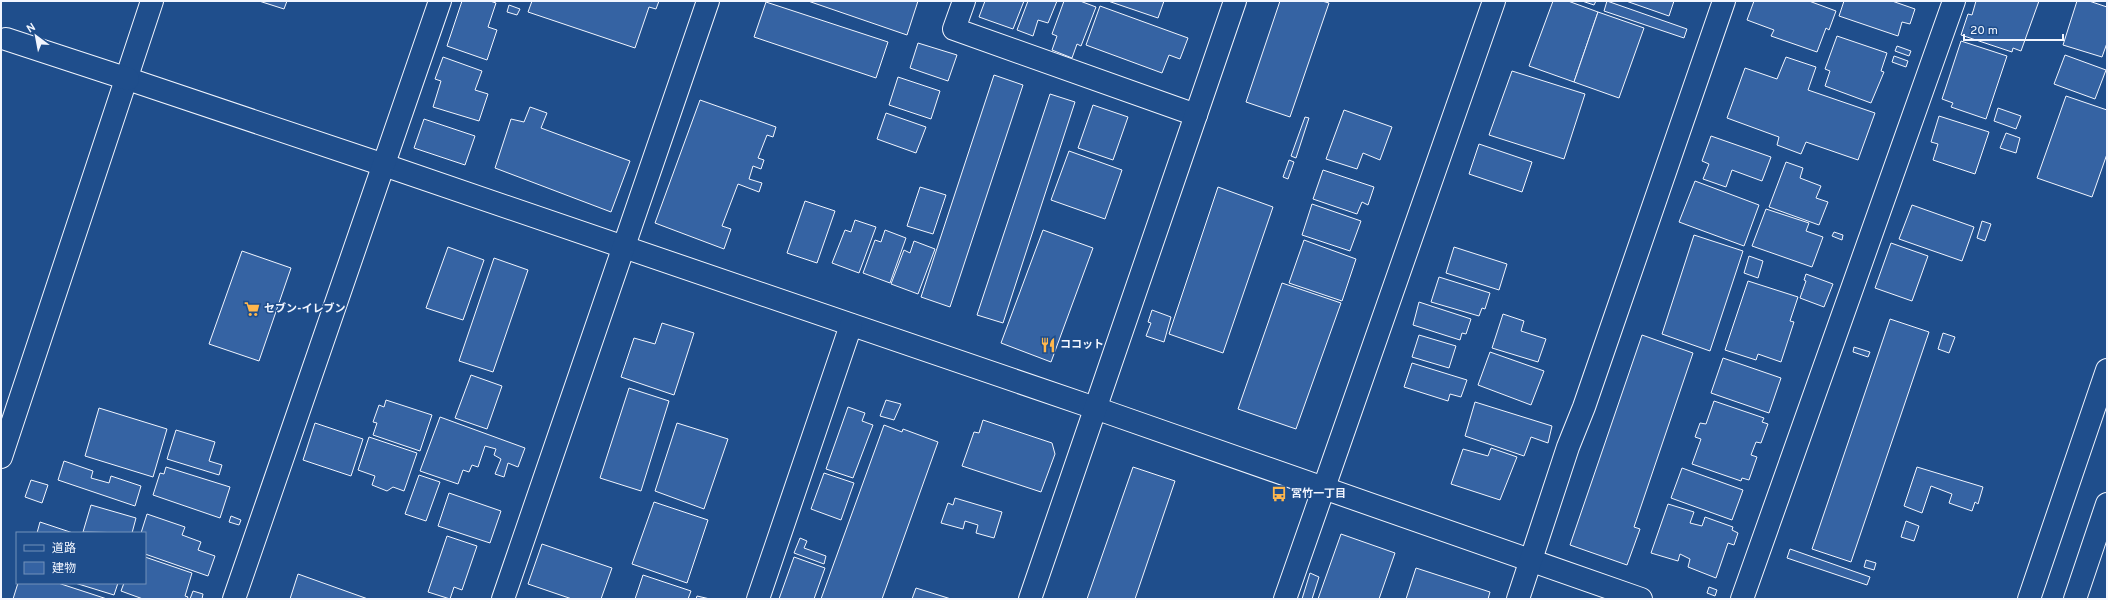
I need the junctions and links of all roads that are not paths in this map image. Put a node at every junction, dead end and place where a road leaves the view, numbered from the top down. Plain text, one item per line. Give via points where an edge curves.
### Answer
1 (152, 1) edge
2 (440, 1) edge
3 (708, 1) edge
4 (964, 1) edge
5 (1235, 1) edge
6 (1494, 1) edge
7 (1724, 1) edge
8 (1954, 1) edge
9 (6, 39) dead end
10 (128, 79) junction
11 (1196, 114) junction
12 (384, 165) junction
13 (623, 247) junction
14 (851, 325) junction
15 (2107, 370) edge
16 (1095, 408) junction
17 (1, 457) edge
18 (1323, 488) junction
19 (2107, 504) edge
20 (1531, 561) junction
21 (234, 599) edge
22 (503, 599) edge
23 (758, 599) edge
24 (1030, 599) edge
25 (1285, 599) edge
26 (1518, 599) edge
27 (1641, 599) edge
28 (1742, 599) edge
29 (2029, 599) edge
30 (2075, 599) edge

1 - 10 street
2 - 12 street
3 - 13 street
4 - 11 street via 954,29
5 - 11 street
6 - 18 street
7 - 20 street via 1584,408 1568,447
8 - 28 street
9 - 10 street
10 - 12 street
10 - 17 street
11 - 16 street
12 - 13 street
12 - 21 street
13 - 14 street
13 - 22 street
14 - 16 street
14 - 23 street
15 - 29 street
16 - 18 street
16 - 24 street
18 - 20 street
18 - 25 street
19 - 30 street
20 - 26 street
20 - 27 street

